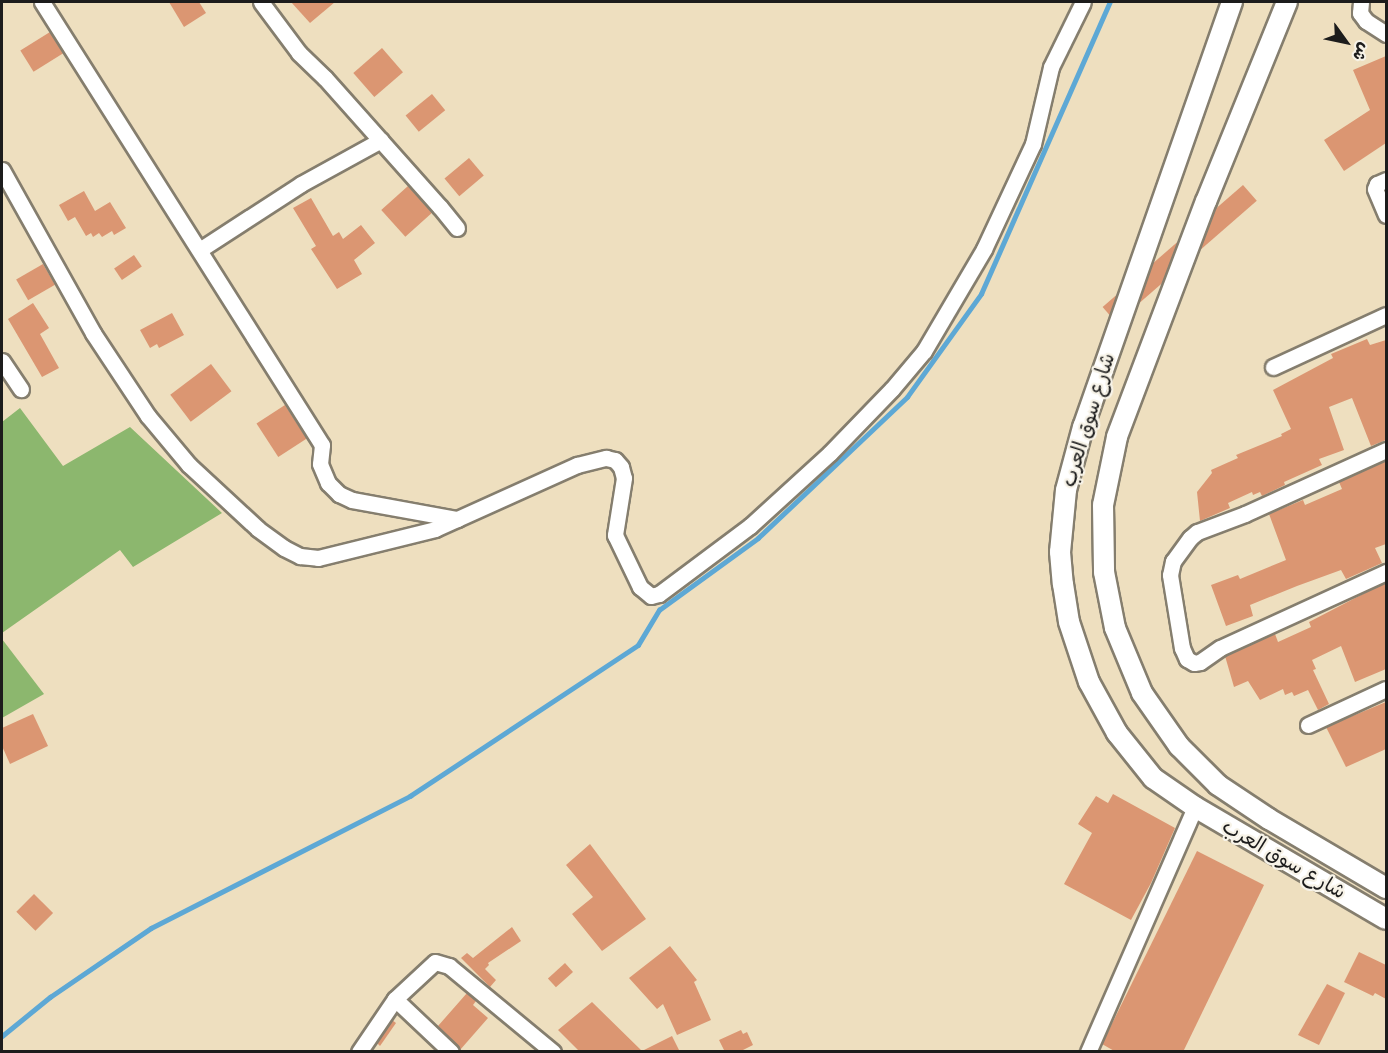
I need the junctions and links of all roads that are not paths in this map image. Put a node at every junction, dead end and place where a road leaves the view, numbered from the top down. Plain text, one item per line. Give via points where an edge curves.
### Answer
1 (42, 2) edge
2 (261, 2) edge
3 (1083, 2) edge
4 (1232, 2) edge
5 (1287, 2) edge
6 (1361, 2) edge
7 (1386, 34) edge
8 (381, 140) junction
9 (2, 170) edge
10 (1386, 180) edge
11 (1386, 214) edge
12 (457, 228) dead end
13 (201, 249) junction
14 (1386, 315) edge
15 (2, 361) edge
16 (1273, 367) dead end
17 (21, 389) dead end
18 (1386, 450) edge
19 (457, 519) junction
20 (1386, 572) edge
21 (1386, 689) edge
22 (1308, 725) dead end
23 (1195, 807) junction
24 (1386, 888) edge
25 (1386, 919) edge
26 (394, 999) junction
27 (359, 1052) edge
28 (452, 1052) edge
29 (553, 1052) edge
30 (1088, 1052) edge

1 - 13 street
2 - 8 street via 299,53
3 - 19 street via 1051,67 1033,144 984,249 924,351 830,453 750,526 651,596 640,587 615,535 624,478 615,460 606,458 577,465
4 - 23 main road, شارع سوق العرب via 1083,427 1066,490 1060,552 1069,622 1089,682 1117,733 1153,778
5 - 24 main road via 1206,201 1117,437 1103,505 1104,572 1115,628 1142,693 1179,746 1218,785
6 - 7 street via 1360,13 1366,21
8 - 12 street
8 - 13 street via 301,184
9 - 19 street via 93,333 148,416 189,465 284,549 318,558 435,529
10 - 11 street via 1375,189
13 - 19 street via 322,445 320,464 328,483 352,500
14 - 16 street
15 - 17 street
18 - 20 street via 1197,532 1183,544 1170,574 1182,648 1187,659 1200,662 1220,648
21 - 22 street
23 - 25 main road, شارع سوق العرب
23 - 30 street
26 - 27 street
26 - 28 street
26 - 29 street via 435,962 449,966

